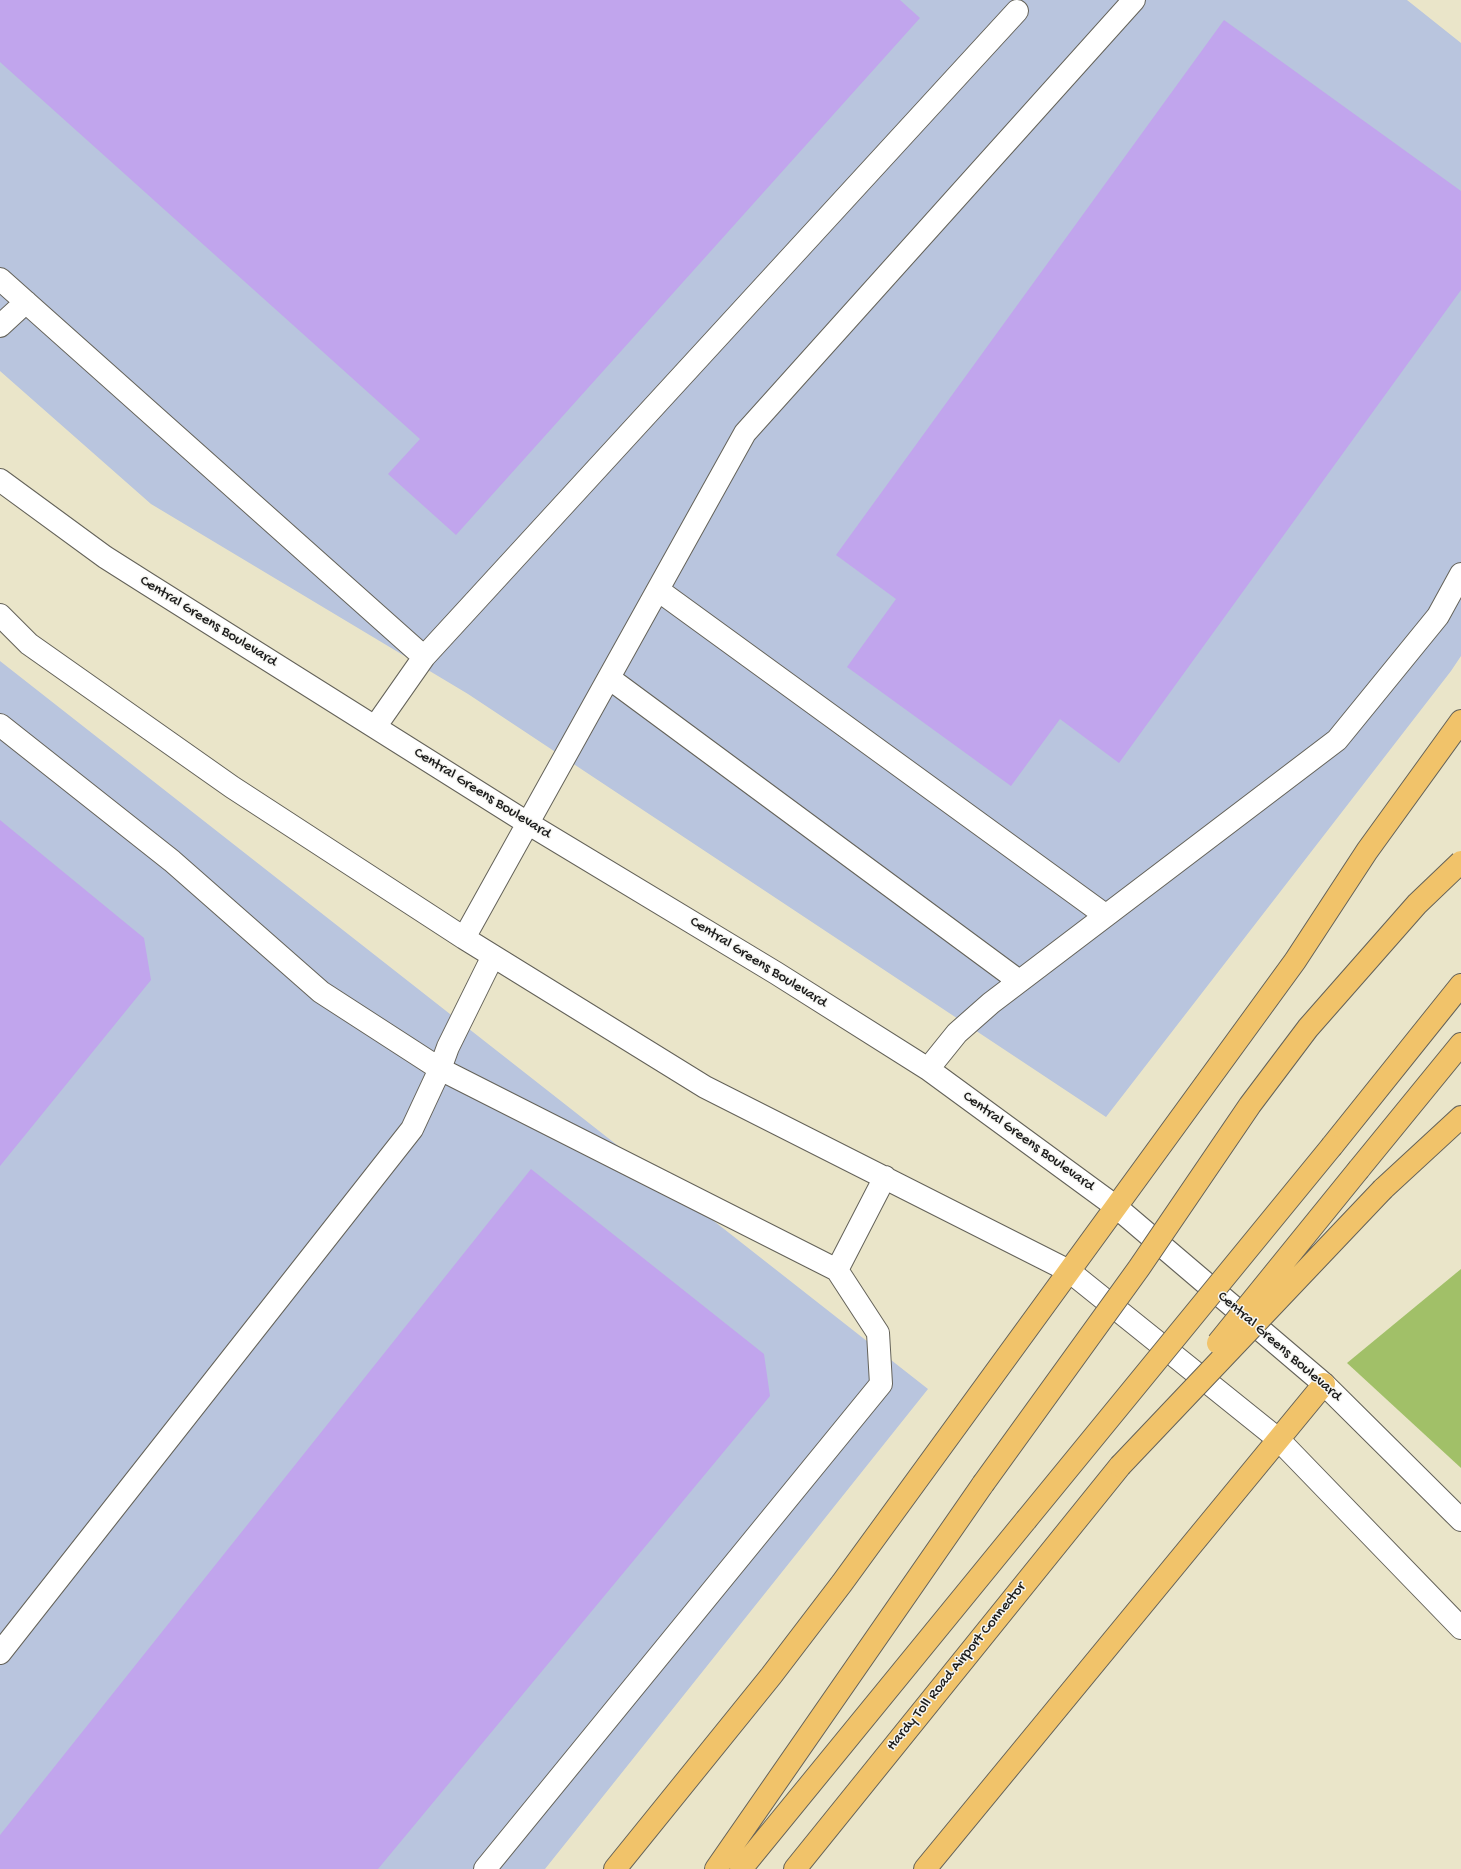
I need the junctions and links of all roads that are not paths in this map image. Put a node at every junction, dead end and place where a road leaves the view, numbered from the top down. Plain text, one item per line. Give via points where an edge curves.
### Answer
1 (1134, 0) edge
2 (1016, 4) edge
3 (0, 279) edge
4 (26, 302) junction
5 (0, 326) edge
6 (0, 480) edge
7 (1461, 574) edge
8 (658, 590) junction
9 (0, 615) edge
10 (424, 657) junction
11 (609, 678) junction
12 (1461, 721) edge
13 (0, 725) edge
14 (375, 727) junction
15 (529, 824) junction
16 (1461, 862) edge
17 (1105, 915) junction
18 (464, 938) junction
19 (493, 956) junction
20 (1019, 981) junction
21 (1461, 985) edge
22 (1461, 1044) edge
23 (440, 1069) junction
24 (928, 1069) junction
25 (1461, 1117) edge
26 (885, 1177) junction
27 (1115, 1206) junction
28 (837, 1270) junction
29 (1069, 1271) junction
30 (1324, 1384) junction
31 (1278, 1439) junction
32 (1120, 1466) junction
33 (1461, 1520) edge
34 (1461, 1628) edge
35 (0, 1653) edge
36 (485, 1869) edge
37 (616, 1869) edge
38 (716, 1869) edge
39 (741, 1869) edge
40 (794, 1869) edge
41 (926, 1869) edge

1 - 8 street via 745,433
2 - 10 street
3 - 4 street
4 - 5 street
4 - 10 street
6 - 14 street, Central Greens Boulevard via 105,557
7 - 17 street via 1438,616 1337,740
8 - 11 street
8 - 17 street
9 - 18 street via 29,644 226,782
10 - 14 street
11 - 15 street
11 - 20 street
12 - 27 highway via 1367,851 1295,961
13 - 23 street via 172,862 321,992
14 - 15 street, Central Greens Boulevard
15 - 18 street
15 - 24 street, Central Greens Boulevard via 776,973
16 - 38 highway, bridge via 1417,904 1308,1028 1250,1106 1139,1268 983,1484
17 - 20 street
18 - 19 street
19 - 23 street via 448,1047
19 - 26 street via 705,1087
20 - 24 street via 957,1033
21 - 39 highway, bridge
22 - 32 highway, bridge
23 - 28 street
23 - 35 street via 412,1129
24 - 27 street, Central Greens Boulevard
25 - 32 highway, bridge via 1383,1190
26 - 28 street
26 - 29 street
27 - 29 highway
27 - 30 street, Central Greens Boulevard
28 - 36 street via 878,1333 881,1384
29 - 31 street
29 - 37 highway via 842,1583
30 - 31 highway
30 - 33 street, Central Greens Boulevard
31 - 34 street
31 - 41 highway
32 - 40 highway, Hardy Toll Road Airport Connector

